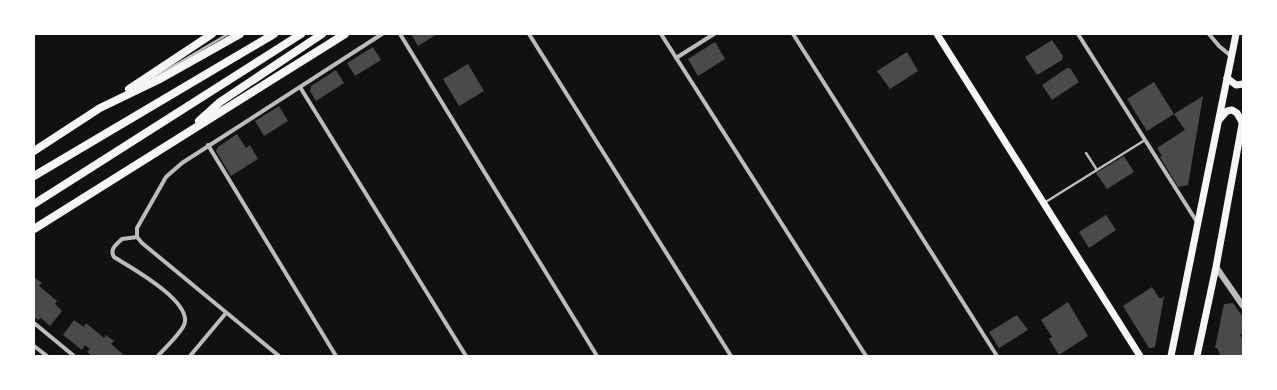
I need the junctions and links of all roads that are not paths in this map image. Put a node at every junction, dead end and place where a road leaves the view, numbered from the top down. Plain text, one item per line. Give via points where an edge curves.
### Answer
1 (212, 34) edge
2 (228, 34) edge
3 (240, 34) edge
4 (274, 34) edge
5 (302, 34) edge
6 (322, 34) edge
7 (344, 34) edge
8 (382, 34) edge
9 (400, 34) edge
10 (529, 34) edge
11 (661, 34) edge
12 (714, 34) edge
13 (793, 34) edge
14 (937, 34) edge
15 (1078, 34) edge
16 (1209, 34) edge
17 (1236, 34) edge
18 (1232, 56) junction
19 (676, 58) junction
20 (1227, 78) junction
21 (1243, 84) edge
22 (300, 87) junction
23 (100, 108) junction
24 (1218, 122) junction
25 (1242, 126) edge
26 (180, 137) junction
27 (1145, 140) junction
28 (208, 145) junction
29 (34, 151) edge
30 (1086, 153) dead end
31 (1097, 170) junction
32 (34, 176) edge
33 (34, 204) edge
34 (1044, 204) junction
35 (1197, 223) junction
36 (34, 229) edge
37 (137, 237) junction
38 (1216, 267) junction
39 (1243, 306) edge
40 (226, 313) junction
41 (34, 323) edge
42 (34, 346) edge
43 (47, 356) edge
44 (74, 356) edge
45 (158, 356) edge
46 (190, 356) edge
47 (278, 356) edge
48 (336, 356) edge
49 (466, 356) edge
50 (598, 356) edge
51 (731, 356) edge
52 (866, 356) edge
53 (997, 356) edge
54 (1140, 356) edge
55 (1171, 356) edge
56 (1197, 356) edge

1 - 23 highway
2 - 23 lane
3 - 23 highway via 158,80
4 - 32 highway
5 - 33 highway
6 - 26 highway via 220,102
7 - 26 highway
8 - 22 street
9 - 50 street
10 - 51 street
11 - 19 street
12 - 19 street
13 - 53 street
14 - 34 main road
15 - 27 street
16 - 18 street
17 - 18 main road
18 - 20 main road
19 - 52 street
20 - 21 main road via 1236,85
20 - 24 main road
22 - 28 street
22 - 49 street
23 - 29 highway
24 - 25 main road via 1222,115 1232,110 1237,113
24 - 35 main road
25 - 38 main road
26 - 36 highway
27 - 31 lane
27 - 35 street
28 - 37 street via 166,177 137,228
28 - 48 street
30 - 31 lane
31 - 34 lane
34 - 54 main road
35 - 55 main road
37 - 40 street via 142,244
37 - 45 street via 122,239 112,250 114,257 166,291 185,317 184,325
38 - 39 street
38 - 56 main road
40 - 46 street
40 - 47 street
41 - 44 street
42 - 43 street

